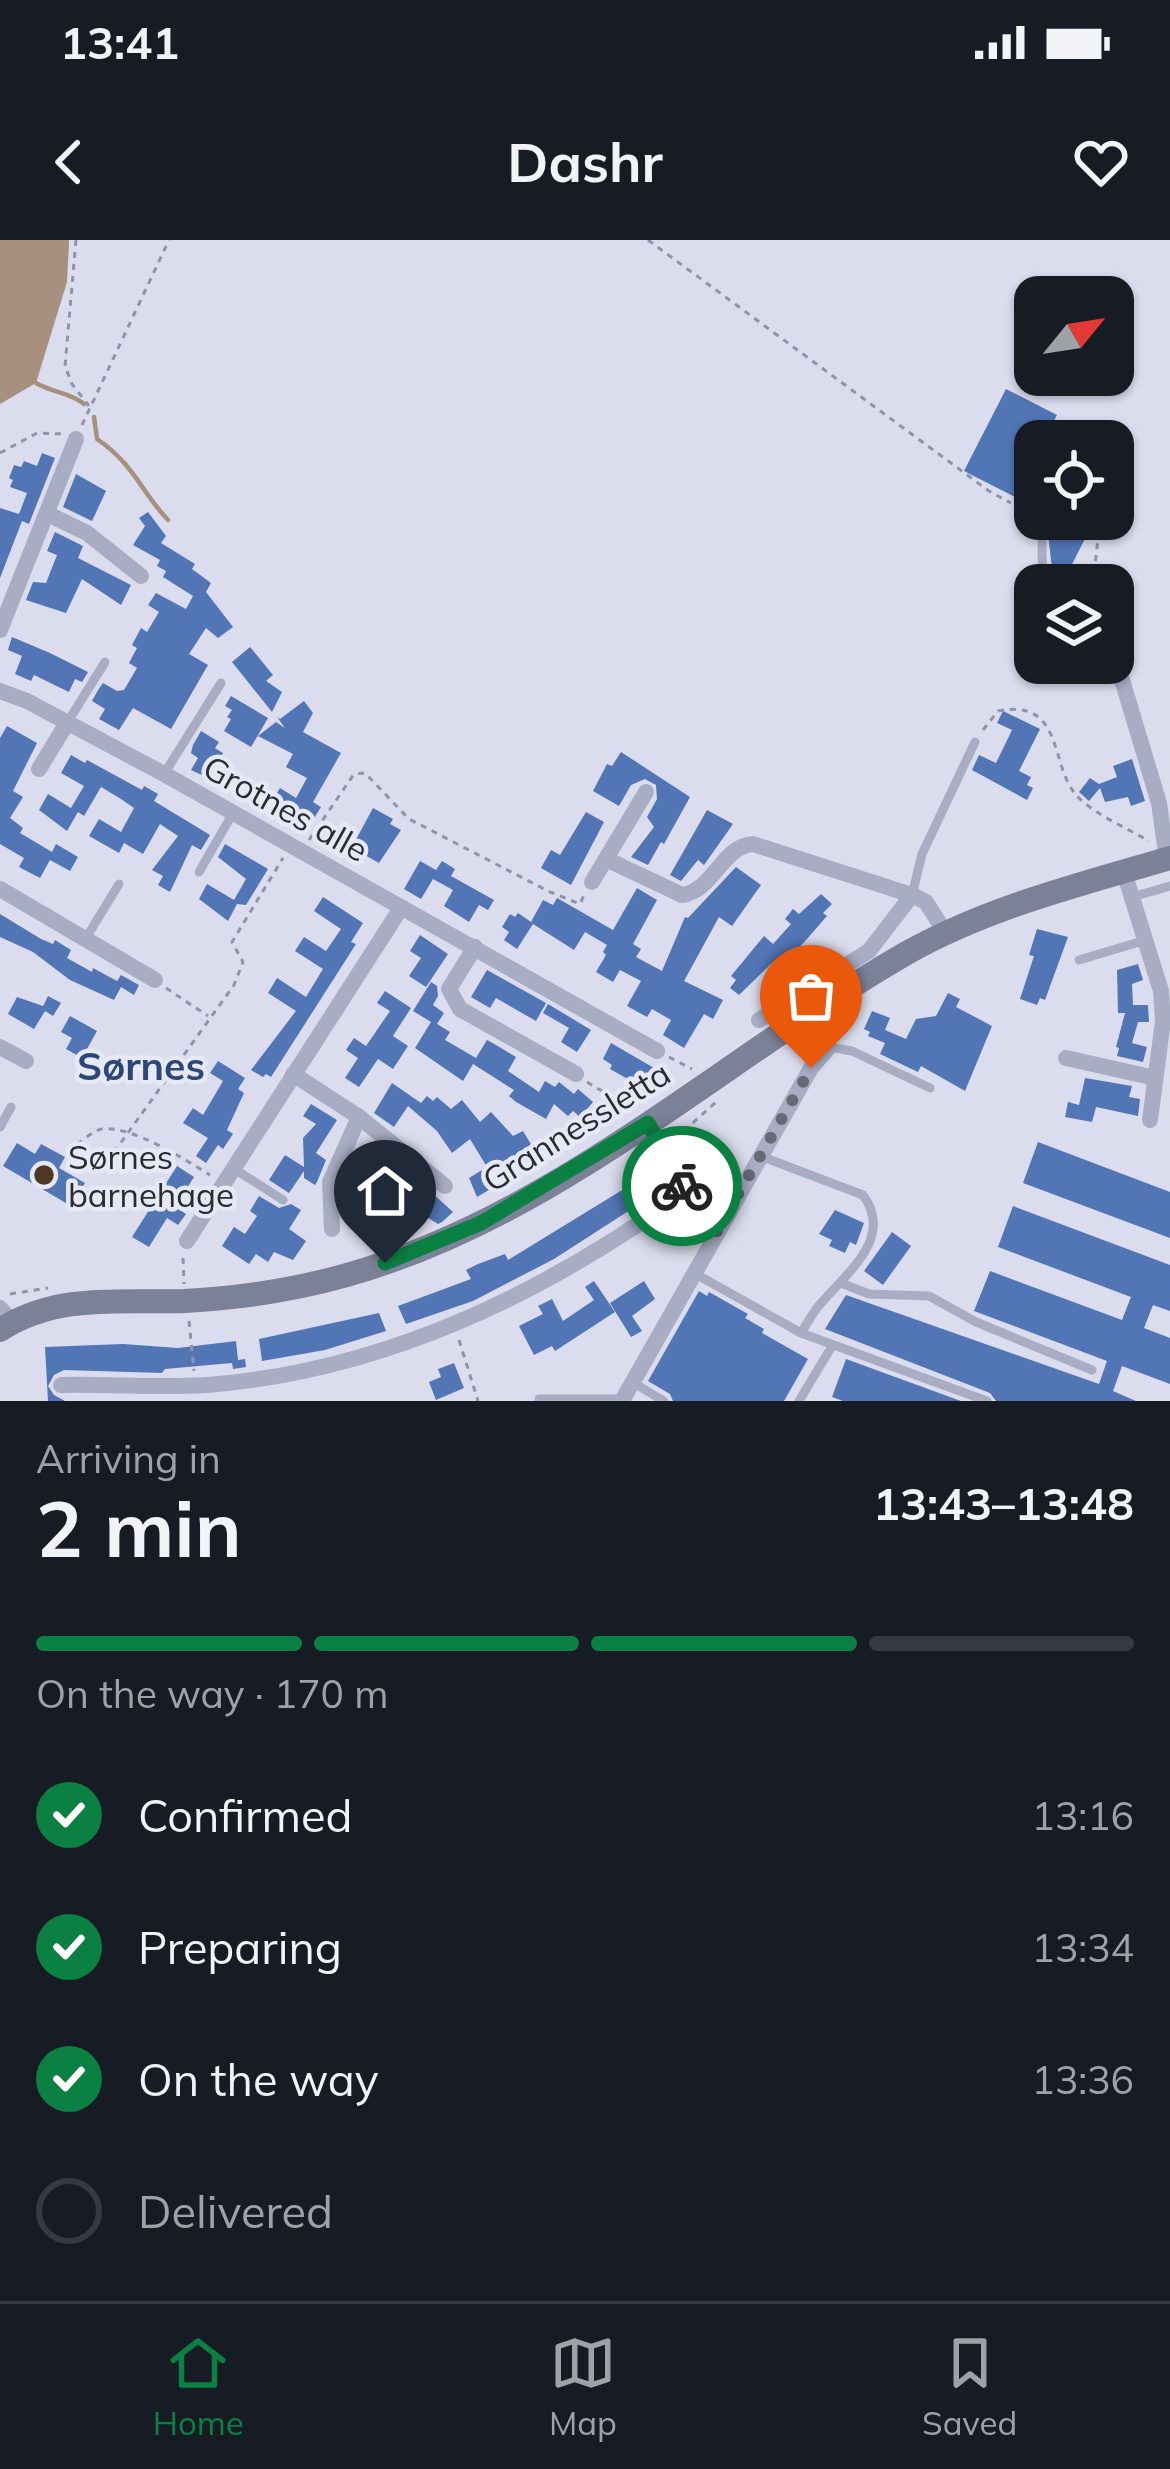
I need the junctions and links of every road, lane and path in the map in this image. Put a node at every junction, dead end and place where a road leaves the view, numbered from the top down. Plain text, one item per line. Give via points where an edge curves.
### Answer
1 (76, 240) edge
2 (169, 240) edge
3 (648, 240) edge
4 (90, 407) junction
5 (76, 439) junction
6 (0, 453) edge
7 (1014, 505) edge
8 (48, 514) junction
9 (141, 576) dead end
10 (0, 630) edge
11 (105, 662) dead end
12 (221, 683) dead end
13 (1124, 684) edge
14 (0, 691) edge
15 (67, 723) junction
16 (976, 742) joint
17 (39, 769) dead end
18 (164, 774) junction
19 (646, 792) dead end
20 (1164, 801) edge
21 (233, 813) junction
22 (296, 849) junction
23 (1167, 854) edge
24 (606, 859) junction
25 (199, 872) dead end
26 (1124, 872) junction
27 (592, 882) joint
28 (119, 884) dead end
29 (1170, 886) edge
30 (0, 889) edge
31 (912, 895) junction
32 (1132, 897) junction
33 (401, 908) junction
34 (945, 932) junction
35 (86, 938) junction
36 (1146, 940) junction
37 (475, 947) junction
38 (1079, 960) dead end
39 (155, 980) joint
40 (1166, 990) edge
41 (209, 1017) junction
42 (760, 1020) dead end
43 (0, 1047) edge
44 (830, 1048) joint
45 (657, 1051) joint
46 (1066, 1058) dead end
47 (26, 1061) dead end
48 (293, 1074) junction
49 (576, 1074) joint
50 (702, 1075) dead end
51 (1155, 1078) junction
52 (930, 1088) dead end
53 (11, 1106) dead end
54 (359, 1117) junction
55 (1150, 1120) dead end
56 (641, 1123) junction
57 (0, 1127) edge
58 (125, 1135) junction
59 (77, 1144) dead end
60 (763, 1157) junction
61 (107, 1162) dead end
62 (228, 1176) junction
63 (446, 1186) dead end
64 (686, 1192) junction
65 (283, 1201) dead end
66 (332, 1229) dead end
67 (714, 1236) junction
68 (187, 1241) joint
69 (694, 1273) junction
70 (842, 1283) junction
71 (184, 1284) dead end
72 (189, 1315) dead end
73 (4, 1320) edge
74 (453, 1326) junction
75 (801, 1333) junction
76 (832, 1346) junction
77 (1092, 1370) dead end
78 (632, 1382) junction
79 (61, 1385) dead end
80 (201, 1390) edge
81 (539, 1399) edge
82 (622, 1400) edge
83 (478, 1401) edge
84 (664, 1401) edge
85 (800, 1401) edge
86 (987, 1401) edge

1 - 4 path via 65,367
2 - 4 path
3 - 7 path
4 - 5 path
5 - 6 path via 37,433
5 - 8 street
8 - 9 street
8 - 10 street
11 - 15 lane
12 - 18 lane
13 - 20 street
14 - 15 street, Grotnes alle
15 - 17 street
15 - 18 street, Grotnes alle
16 - 23 path via 998,711 1024,710 1048,728 1080,800
16 - 31 lane via 922,854
18 - 21 street, Grotnes alle
19 - 24 street
20 - 23 street
21 - 22 street, Grotnes alle
21 - 25 lane
22 - 27 path via 354,774 365,772 409,819 550,892 580,904
22 - 33 street, Grotnes alle
22 - 41 path via 232,942 243,966
23 - 26 main road, Grannessletta
24 - 27 street
24 - 31 street via 682,895 753,844
26 - 32 street
26 - 34 main road, Grannessletta
28 - 35 lane
29 - 32 lane
30 - 35 street
31 - 34 street
31 - 42 street via 869,952
32 - 36 street
33 - 37 street, Grotnes alle
33 - 48 street
34 - 56 main road, Grannessletta
35 - 39 street
36 - 38 lane
36 - 40 street
37 - 45 street, Grotnes alle
37 - 49 street via 448,989 451,1000
39 - 41 path
40 - 51 street
41 - 58 path
43 - 47 street
44 - 52 lane
44 - 60 street
45 - 50 path
46 - 51 street
48 - 54 street
48 - 62 street
49 - 56 path
51 - 55 street
53 - 57 lane
54 - 63 street
54 - 66 street via 330,1182
56 - 64 street
56 - 73 main road, Grannessletta via 481,1223 385,1263 252,1294 65,1304
58 - 59 path via 99,1129
58 - 61 path
58 - 62 path
60 - 67 street
60 - 70 lane via 868,1202 872,1238
62 - 65 lane
62 - 68 street
64 - 67 street
64 - 74 street via 578,1265
67 - 69 street
68 - 71 path
69 - 75 lane
69 - 78 street
70 - 75 lane
70 - 77 lane via 869,1294 928,1296
72 - 80 path
74 - 80 street via 338,1364
74 - 83 path
75 - 76 lane
76 - 85 lane
76 - 86 lane
78 - 82 street
78 - 84 lane
79 - 80 street
81 - 82 lane

